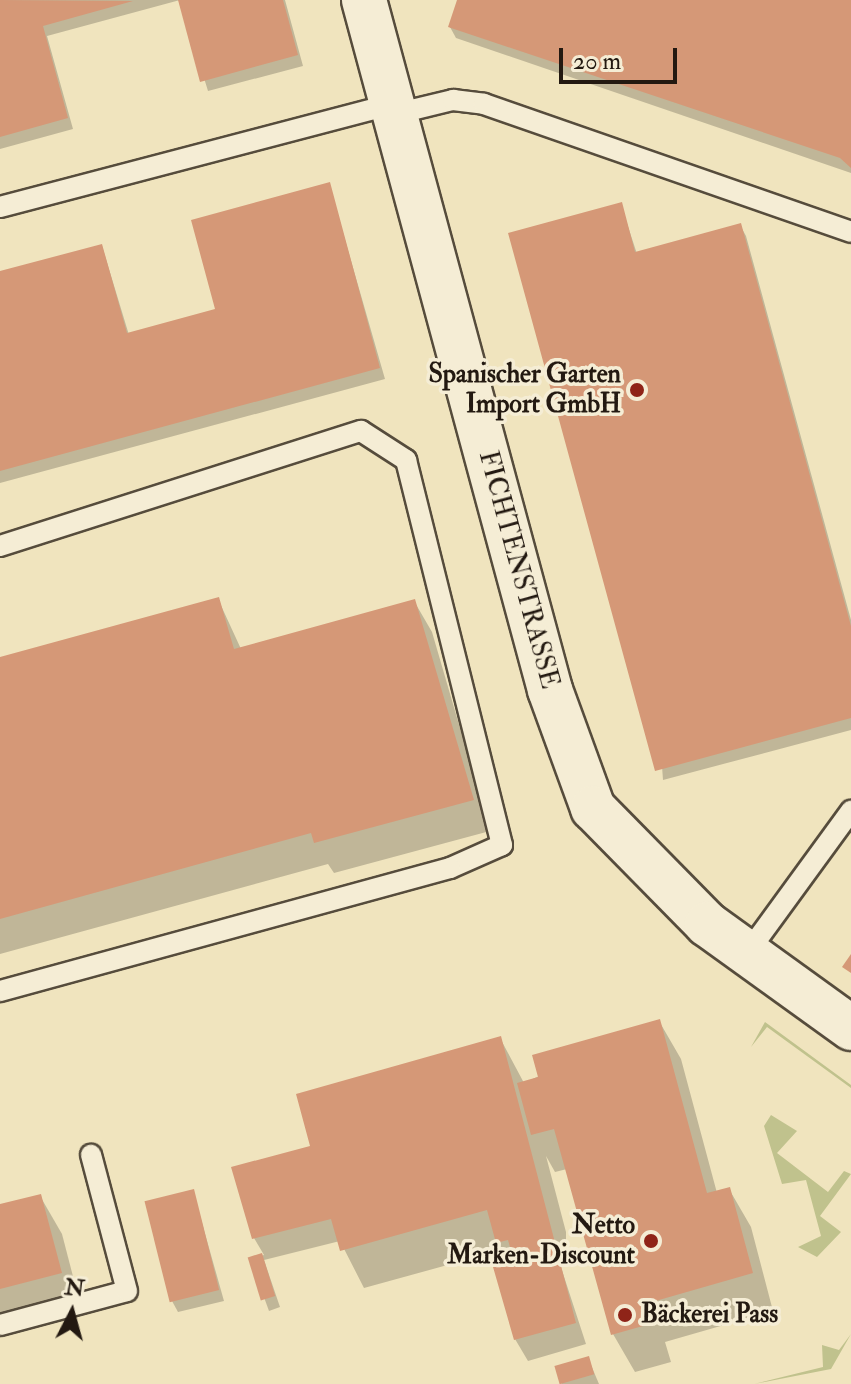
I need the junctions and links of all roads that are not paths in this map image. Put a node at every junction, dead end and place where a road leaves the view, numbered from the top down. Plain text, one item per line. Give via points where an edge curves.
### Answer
1 (364, 0) edge
2 (394, 109) junction
3 (0, 207) edge
4 (851, 232) edge
5 (0, 546) edge
6 (851, 811) edge
7 (748, 952) junction
8 (0, 991) edge
9 (851, 1028) edge
10 (91, 1155) dead end
11 (0, 1325) edge

1 - 2 street, FICHTENSTRASSE
2 - 3 lane
2 - 4 lane via 453,100 484,104
2 - 7 street, FICHTENSTRASSE via 550,690 587,795 665,886
5 - 8 lane via 361,431 406,460 502,845 450,868
6 - 7 lane
7 - 9 street, FICHTENSTRASSE
10 - 11 lane via 127,1291

